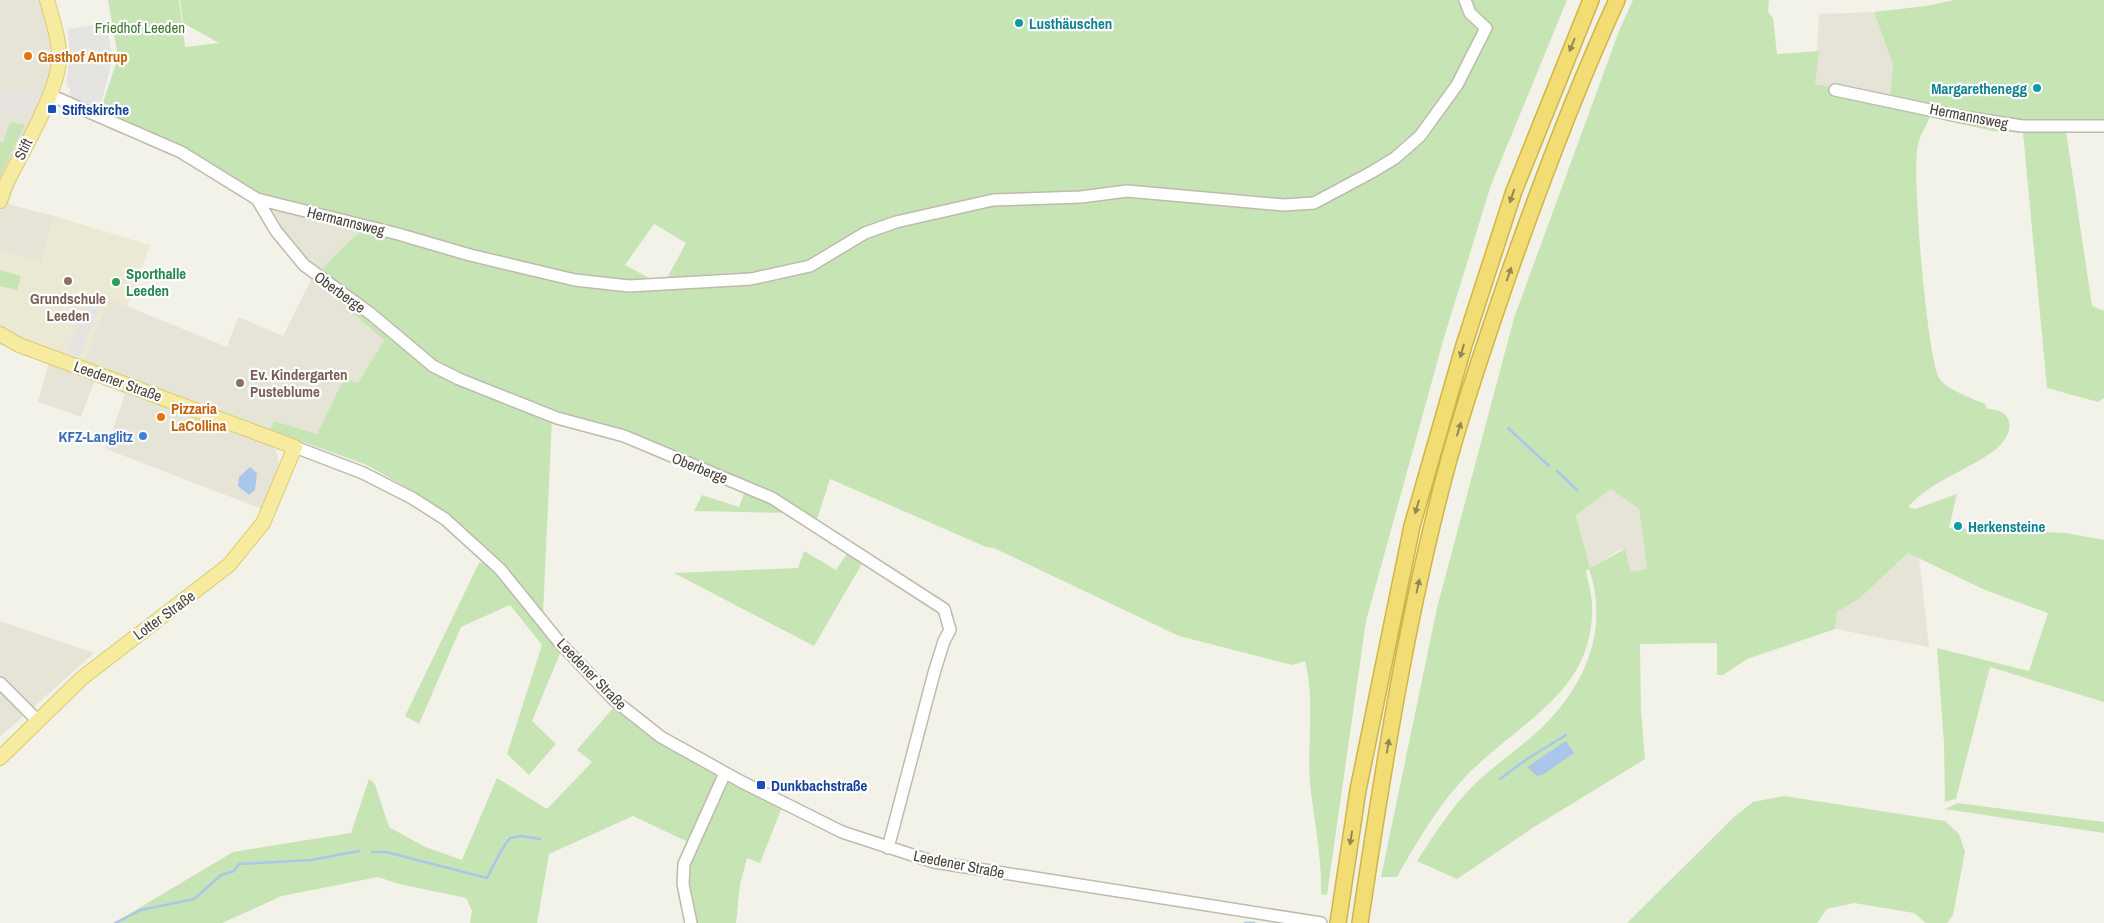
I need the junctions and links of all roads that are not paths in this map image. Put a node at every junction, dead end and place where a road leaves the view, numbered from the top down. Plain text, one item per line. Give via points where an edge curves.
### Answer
1 (47, 0) edge
2 (1466, 0) edge
3 (1591, 0) edge
4 (1616, 0) edge
5 (1835, 90) dead end
6 (50, 96) junction
7 (2104, 126) edge
8 (257, 199) junction
9 (0, 201) edge
10 (0, 334) edge
11 (295, 447) junction
12 (0, 683) edge
13 (37, 720) junction
14 (0, 758) edge
15 (725, 773) junction
16 (888, 848) junction
17 (691, 923) edge
18 (1321, 923) edge
19 (1338, 923) edge
20 (1360, 923) edge

1 - 6 main road via 58,48 57,74
2 - 8 street, Hermannsweg via 1470,13 1486,28 1457,85 1420,136 1395,158 1314,202 1284,205 1127,191 992,200 865,233 810,266 751,279 628,286 575,280 470,256 398,234
3 -> 19 highway via 1514,191 1464,345 1412,526 1358,790
20 -> 4 highway via 1379,794 1420,578 1448,462 1537,192
5 - 7 street, Hermannsweg via 2022,126
6 - 8 street, Hermannsweg via 181,152
6 - 9 main road, Stift
8 - 16 street, Oberberge via 276,231 304,265 371,314 432,366 540,412 624,436 772,498 944,609 950,630 934,673
10 - 11 main road, Leedener Straße via 19,345
11 - 13 main road, Lotter Straße via 263,523 229,565 106,658
11 - 15 street, Leedener Straße via 363,474 445,518 500,569 560,643 614,700 661,737
12 - 13 street
13 - 14 main road, Lotter Straße
15 - 16 street, Leedener Straße via 842,832
15 - 17 street via 684,864 683,884
16 - 18 street, Leedener Straße via 934,862

